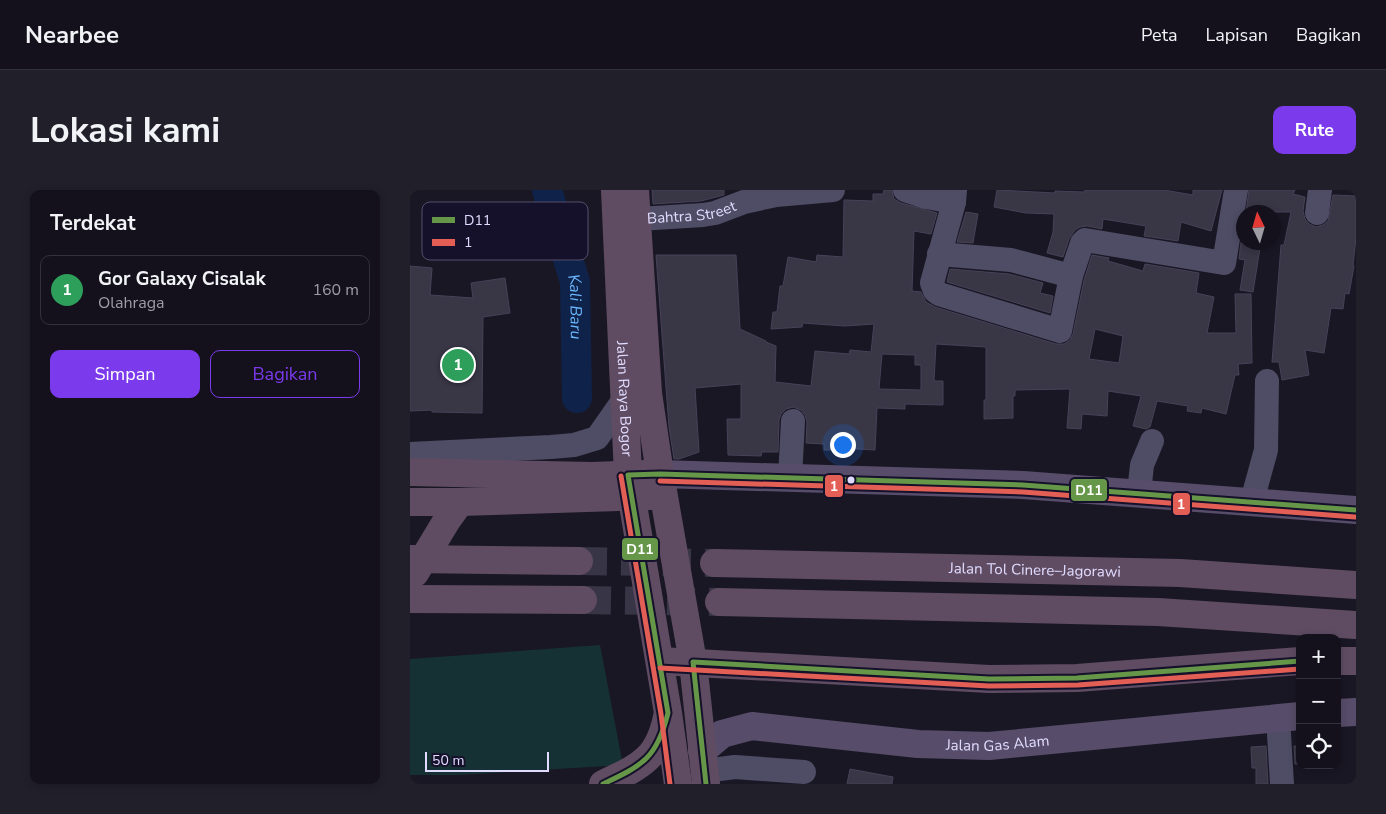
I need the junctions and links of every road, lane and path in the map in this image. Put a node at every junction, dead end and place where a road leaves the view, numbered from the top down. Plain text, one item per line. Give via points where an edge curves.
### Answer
1 (615, 190) edge
2 (635, 190) edge
3 (833, 190) edge
4 (905, 190) edge
5 (1236, 190) edge
6 (954, 196) edge
7 (638, 219) junction
8 (939, 254) junction
9 (1071, 276) junction
10 (1267, 381) dead end
11 (637, 395) junction
12 (793, 421) dead end
13 (1152, 441) dead end
14 (410, 454) edge
15 (410, 472) edge
16 (790, 478) junction
17 (662, 485) junction
18 (630, 486) junction
19 (1139, 493) junction
20 (570, 499) junction
21 (1252, 501) junction
22 (410, 502) edge
23 (1356, 510) edge
24 (453, 511) junction
25 (410, 559) edge
26 (579, 561) tunnel mouth
27 (714, 563) tunnel mouth
28 (410, 580) edge
29 (1356, 585) edge
30 (410, 599) edge
31 (583, 600) tunnel mouth
32 (719, 602) tunnel mouth
33 (653, 624) junction
34 (1356, 625) edge
35 (660, 661) junction
36 (1296, 661) edge
37 (1341, 661) edge
38 (693, 662) junction
39 (1356, 662) edge
40 (1356, 712) edge
41 (668, 713) junction
42 (1341, 713) edge
43 (1289, 717) edge
44 (704, 772) edge
45 (804, 772) dead end
46 (604, 784) edge
47 (673, 784) edge
48 (1282, 784) edge

1 - 11 highway, Jalan Raya Bogor
2 - 7 highway, Jalan Raya Bogor
3 - 7 street, Bahtra Street via 776,195 703,215
4 - 6 street via 926,197
5 - 9 street via 1224,263 1085,240
6 - 8 street
7 - 11 highway, Jalan Raya Bogor
8 - 9 street via 1011,260
8 - 9 street via 932,283 939,294 1060,331
10 - 21 street via 1266,450
11 - 14 street via 597,438 574,445
11 - 17 highway
11 - 18 highway, Jalan Raya Bogor
12 - 16 street
13 - 19 street via 1142,465
15 - 18 highway via 592,476
16 - 17 main road
16 - 19 main road via 1023,484
17 - 18 highway
17 - 38 highway
18 - 20 highway
18 - 33 highway, Jalan Raya Bogor
19 - 21 main road
20 - 24 highway
20 - 33 highway via 601,508 620,524 627,536
21 - 23 main road
22 - 24 highway
24 - 28 highway
25 - 26 highway
27 - 29 highway, Jalan Tol Cinere–Jagorawi via 1180,573
30 - 31 highway
32 - 34 highway via 1158,612
33 - 35 highway, Jalan Raya Bogor
35 - 38 highway
35 - 41 highway, Jalan Raya Bogor
36 - 38 highway via 1077,678 989,679
37 - 39 highway
38 - 44 highway
40 - 42 main road
41 - 46 highway via 663,735 654,752 639,766
41 - 47 highway, Jalan Raya Bogor
43 - 44 main road, Jalan Gas Alam via 989,746 918,744 752,726 722,734
43 - 48 street
44 - 45 street via 735,767
44 - 47 highway

